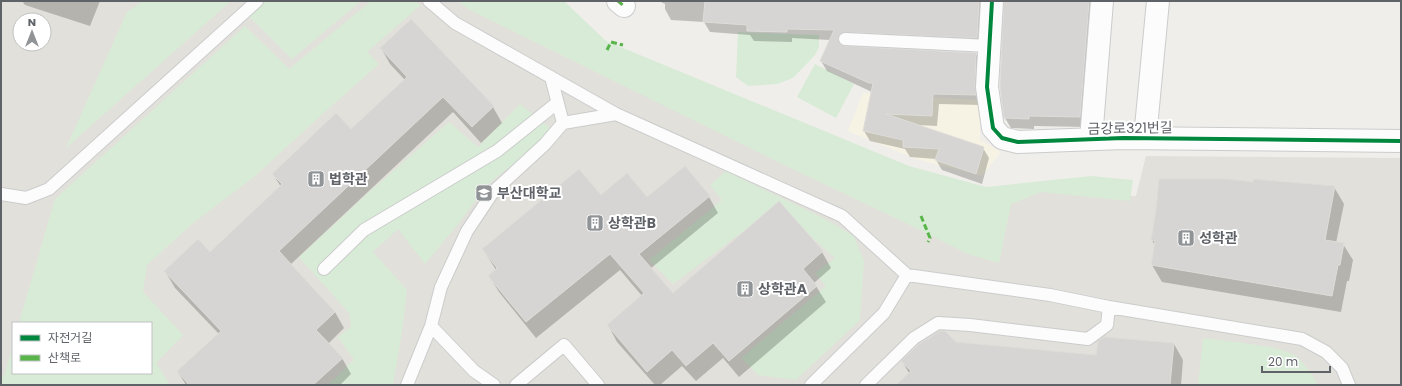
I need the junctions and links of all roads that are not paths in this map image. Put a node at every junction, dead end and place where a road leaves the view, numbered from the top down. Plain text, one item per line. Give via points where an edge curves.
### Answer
1 (257, 1) edge
2 (429, 1) edge
3 (992, 1) edge
4 (1102, 1) edge
5 (1158, 1) edge
6 (845, 39) dead end
7 (989, 46) junction
8 (551, 76) junction
9 (557, 103) junction
10 (616, 114) junction
11 (563, 123) junction
12 (1145, 138) junction
13 (1091, 139) junction
14 (1401, 141) edge
15 (1, 194) edge
16 (324, 269) dead end
17 (906, 275) junction
18 (1109, 307) junction
19 (431, 326) junction
20 (407, 385) edge
21 (494, 385) edge
22 (516, 385) edge
23 (598, 385) edge
24 (811, 385) edge
25 (866, 385) edge
26 (1349, 385) edge

1 - 15 lane via 49,189 26,198
2 - 8 lane via 455,23
3 - 7 street, 금강로321번길
4 - 13 street
5 - 12 street
6 - 7 lane
7 - 13 street, 금강로321번길 via 987,88 993,128 1002,138 1018,142
8 - 9 lane
8 - 10 lane
9 - 11 lane
9 - 16 lane via 497,151 364,230
10 - 11 lane
10 - 17 lane via 842,216
11 - 19 lane via 545,144 493,192 468,231 441,287
12 - 13 street, 금강로321번길
12 - 14 street, 금강로321번길
17 - 18 lane via 1050,295
17 - 24 lane via 884,313
18 - 25 lane via 1107,325 1088,339 938,323 914,338
18 - 26 lane via 1302,339 1326,352 1342,368
19 - 20 lane
19 - 21 lane via 474,371
22 - 23 lane via 564,345

